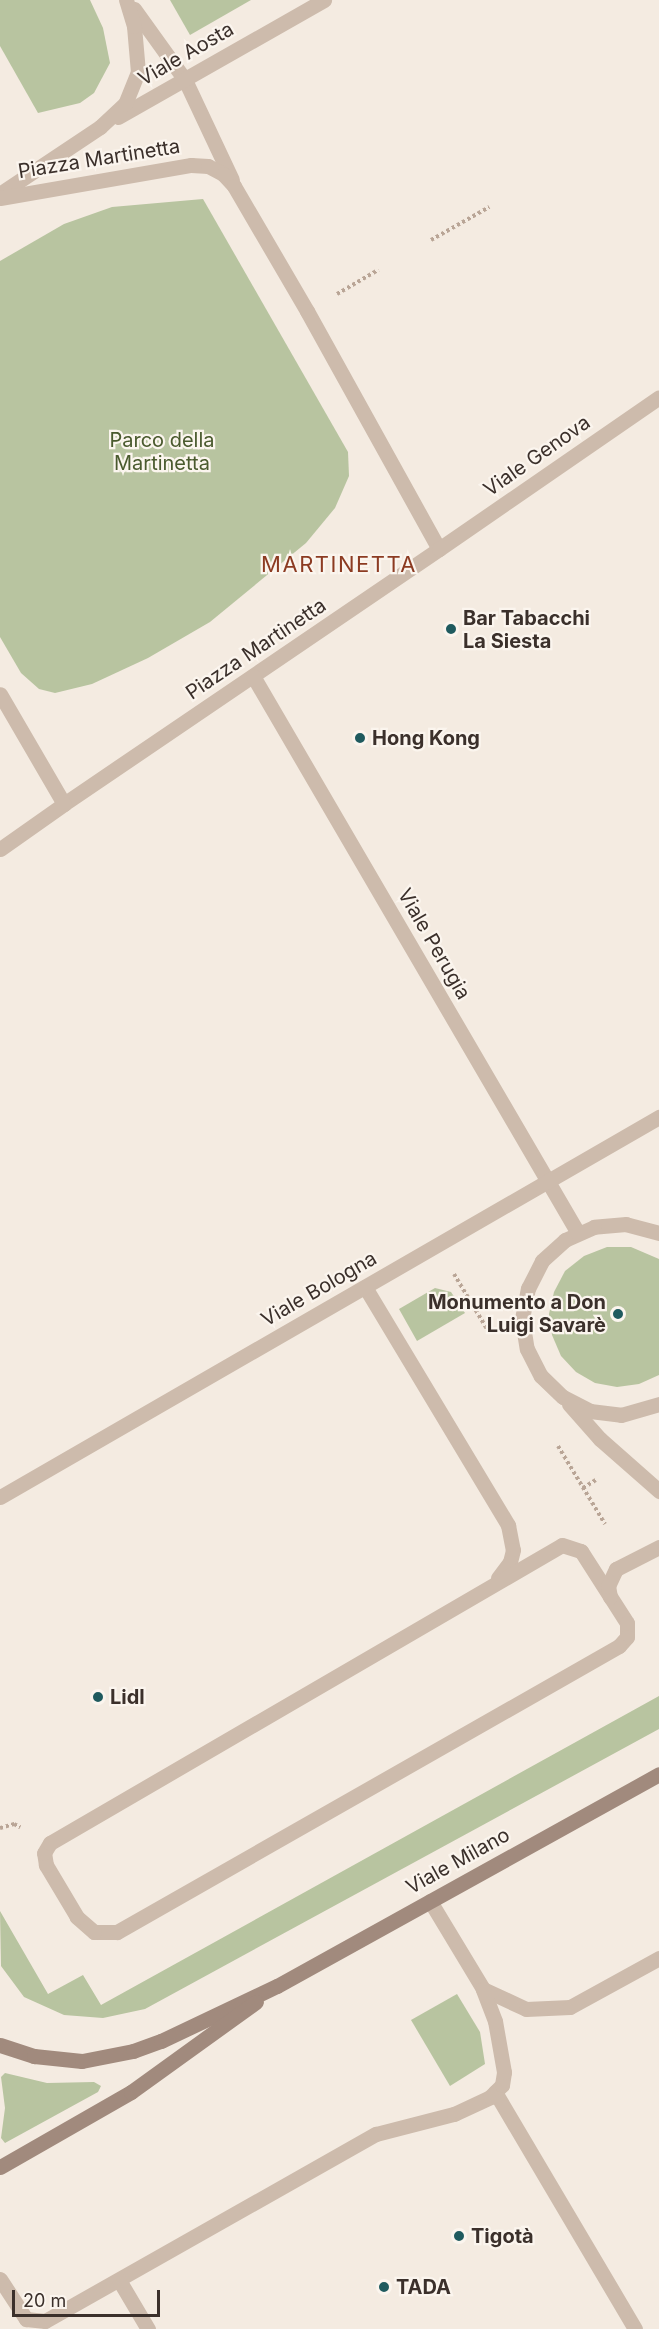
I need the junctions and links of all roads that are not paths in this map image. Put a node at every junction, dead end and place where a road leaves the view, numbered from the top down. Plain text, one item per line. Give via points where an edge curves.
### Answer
1 (127, 0) edge
2 (324, 0) edge
3 (185, 80) junction
4 (100, 127) junction
5 (234, 186) junction
6 (0, 196) edge
7 (659, 396) edge
8 (439, 549) junction
9 (253, 676) junction
10 (0, 694) edge
11 (64, 804) junction
12 (0, 849) edge
13 (659, 1117) edge
14 (548, 1181) junction
15 (578, 1233) junction
16 (659, 1233) edge
17 (365, 1287) junction
18 (563, 1397) junction
19 (659, 1404) edge
20 (659, 1491) edge
21 (0, 1497) edge
22 (659, 1547) edge
23 (492, 1585) junction
24 (610, 1597) junction
25 (659, 1774) edge
26 (430, 1901) junction
27 (659, 1958) edge
28 (278, 1986) junction
29 (483, 1989) junction
30 (0, 2045) edge
31 (495, 2092) junction
32 (0, 2167) edge
33 (0, 2279) edge
34 (119, 2280) junction
35 (148, 2329) edge
36 (635, 2329) edge

1 - 3 street, Piazza Martinetta
1 - 4 street via 138,72 125,104
2 - 3 street, Viale Aosta
3 - 4 street, Viale Aosta
3 - 5 street, Piazza Martinetta
4 - 6 street, Piazza Martinetta
5 - 6 street, Piazza Martinetta via 208,166 191,165
5 - 8 street, Piazza Martinetta
7 - 8 street, Viale Genova
8 - 9 street, Piazza Martinetta
9 - 11 street, Piazza Martinetta
9 - 14 street, Viale Perugia
10 - 11 street
11 - 12 street
13 - 14 street, Viale Bologna
14 - 15 street, Viale Perugia
14 - 17 street, Viale Bologna
15 - 16 street via 626,1224
15 - 18 street via 542,1261 528,1288 522,1318 527,1349 536,1367
17 - 21 street, Viale Bologna
17 - 23 street via 508,1525 513,1537 510,1562
18 - 19 street via 590,1411 621,1415
18 - 20 street via 600,1439
22 - 24 street via 616,1569 608,1586
23 - 24 street via 567,1545 581,1551
23 - 24 street via 50,1843 45,1853 46,1865 77,1917 94,1932 117,1932 619,1646 627,1637 627,1623
25 - 26 street, Viale Milano
26 - 28 street, Viale Milano
26 - 29 street
27 - 29 street via 589,1999 559,2009 526,2009
28 - 30 street, Viale Milano via 161,2041 107,2057 56,2060
28 - 32 street, Viale Milano via 131,2092
29 - 31 street via 495,2021 503,2063 502,2085
31 - 34 street via 454,2114 369,2138
31 - 36 street
33 - 34 street via 19,2310 35,2322 57,2316
34 - 35 street

